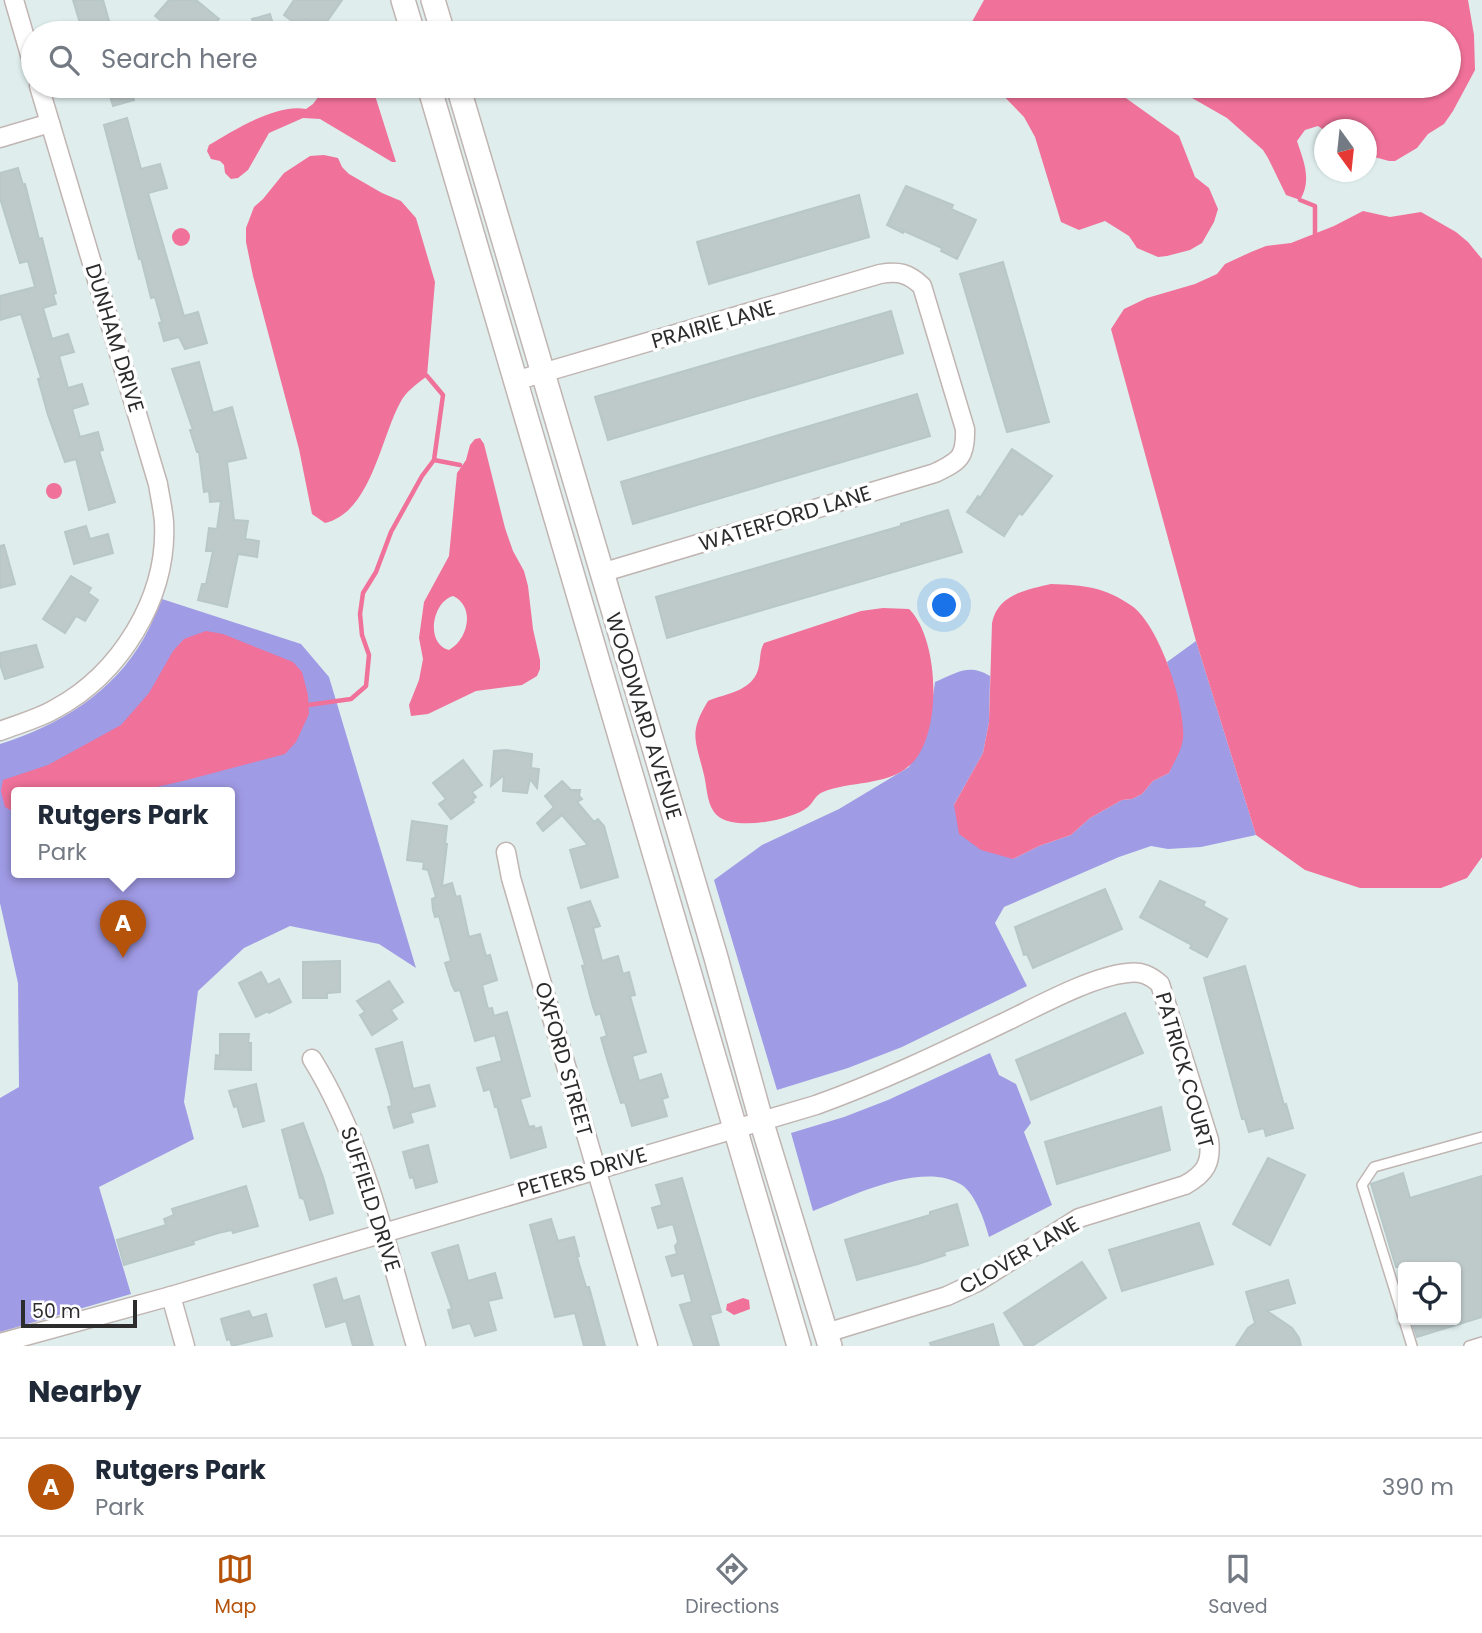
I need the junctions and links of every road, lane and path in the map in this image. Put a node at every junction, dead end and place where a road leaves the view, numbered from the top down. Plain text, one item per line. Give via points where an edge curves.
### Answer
1 (14, 0) edge
2 (403, 0) edge
3 (433, 0) edge
4 (409, 21) edge
5 (439, 21) edge
6 (21, 24) edge
7 (43, 98) edge
8 (432, 98) edge
9 (462, 98) edge
10 (50, 123) junction
11 (0, 138) edge
12 (542, 372) junction
13 (514, 381) junction
14 (963, 454) joint
15 (601, 573) junction
16 (0, 731) edge
17 (506, 852) dead end
18 (1152, 976) joint
19 (312, 1059) dead end
20 (761, 1120) junction
21 (734, 1128) junction
22 (1482, 1137) edge
23 (1207, 1167) joint
24 (596, 1168) junction
25 (383, 1233) junction
26 (171, 1296) junction
27 (1398, 1300) edge
28 (1406, 1325) edge
29 (828, 1340) edge
30 (1482, 1342) edge
31 (0, 1343) edge
32 (185, 1346) edge
33 (416, 1346) edge
34 (648, 1346) edge
35 (799, 1346) edge
36 (1412, 1346) edge
37 (1469, 1346) edge

1 - 6 street
2 - 4 street
3 - 5 street
7 - 10 street, DUNHAM DRIVE
8 - 13 street, WOODWARD AVENUE
9 - 12 street, WOODWARD AVENUE
10 - 11 street
10 - 16 street, DUNHAM DRIVE via 158,484 164,523 153,593 136,632 112,664 90,687 54,710
12 - 13 street, PRAIRIE LANE
12 - 14 street, PRAIRIE LANE via 897,272 922,286 928,301 965,429
12 - 15 street, WOODWARD AVENUE
13 - 21 street, WOODWARD AVENUE
14 - 15 street, WATERFORD LANE via 956,463 935,473
15 - 20 street, WOODWARD AVENUE
17 - 24 street, OXFORD STREET
18 - 20 street, PETERS DRIVE via 1125,973 1084,986 884,1079
18 - 23 street, PATRICK COURT via 1160,984 1209,1140
19 - 25 street, SUFFIELD DRIVE via 353,1138
20 - 21 street, PETERS DRIVE
20 - 29 street, WOODWARD AVENUE
21 - 24 street, PETERS DRIVE
21 - 35 street, WOODWARD AVENUE
22 - 27 lane via 1374,1167 1362,1185
23 - 29 street, CLOVER LANE via 1185,1185 1079,1218 947,1296
24 - 25 street, PETERS DRIVE
24 - 34 street, OXFORD STREET
25 - 26 street, PETERS DRIVE
25 - 33 street, SUFFIELD DRIVE
26 - 31 street, PETERS DRIVE
26 - 32 street
28 - 36 lane
30 - 37 lane

